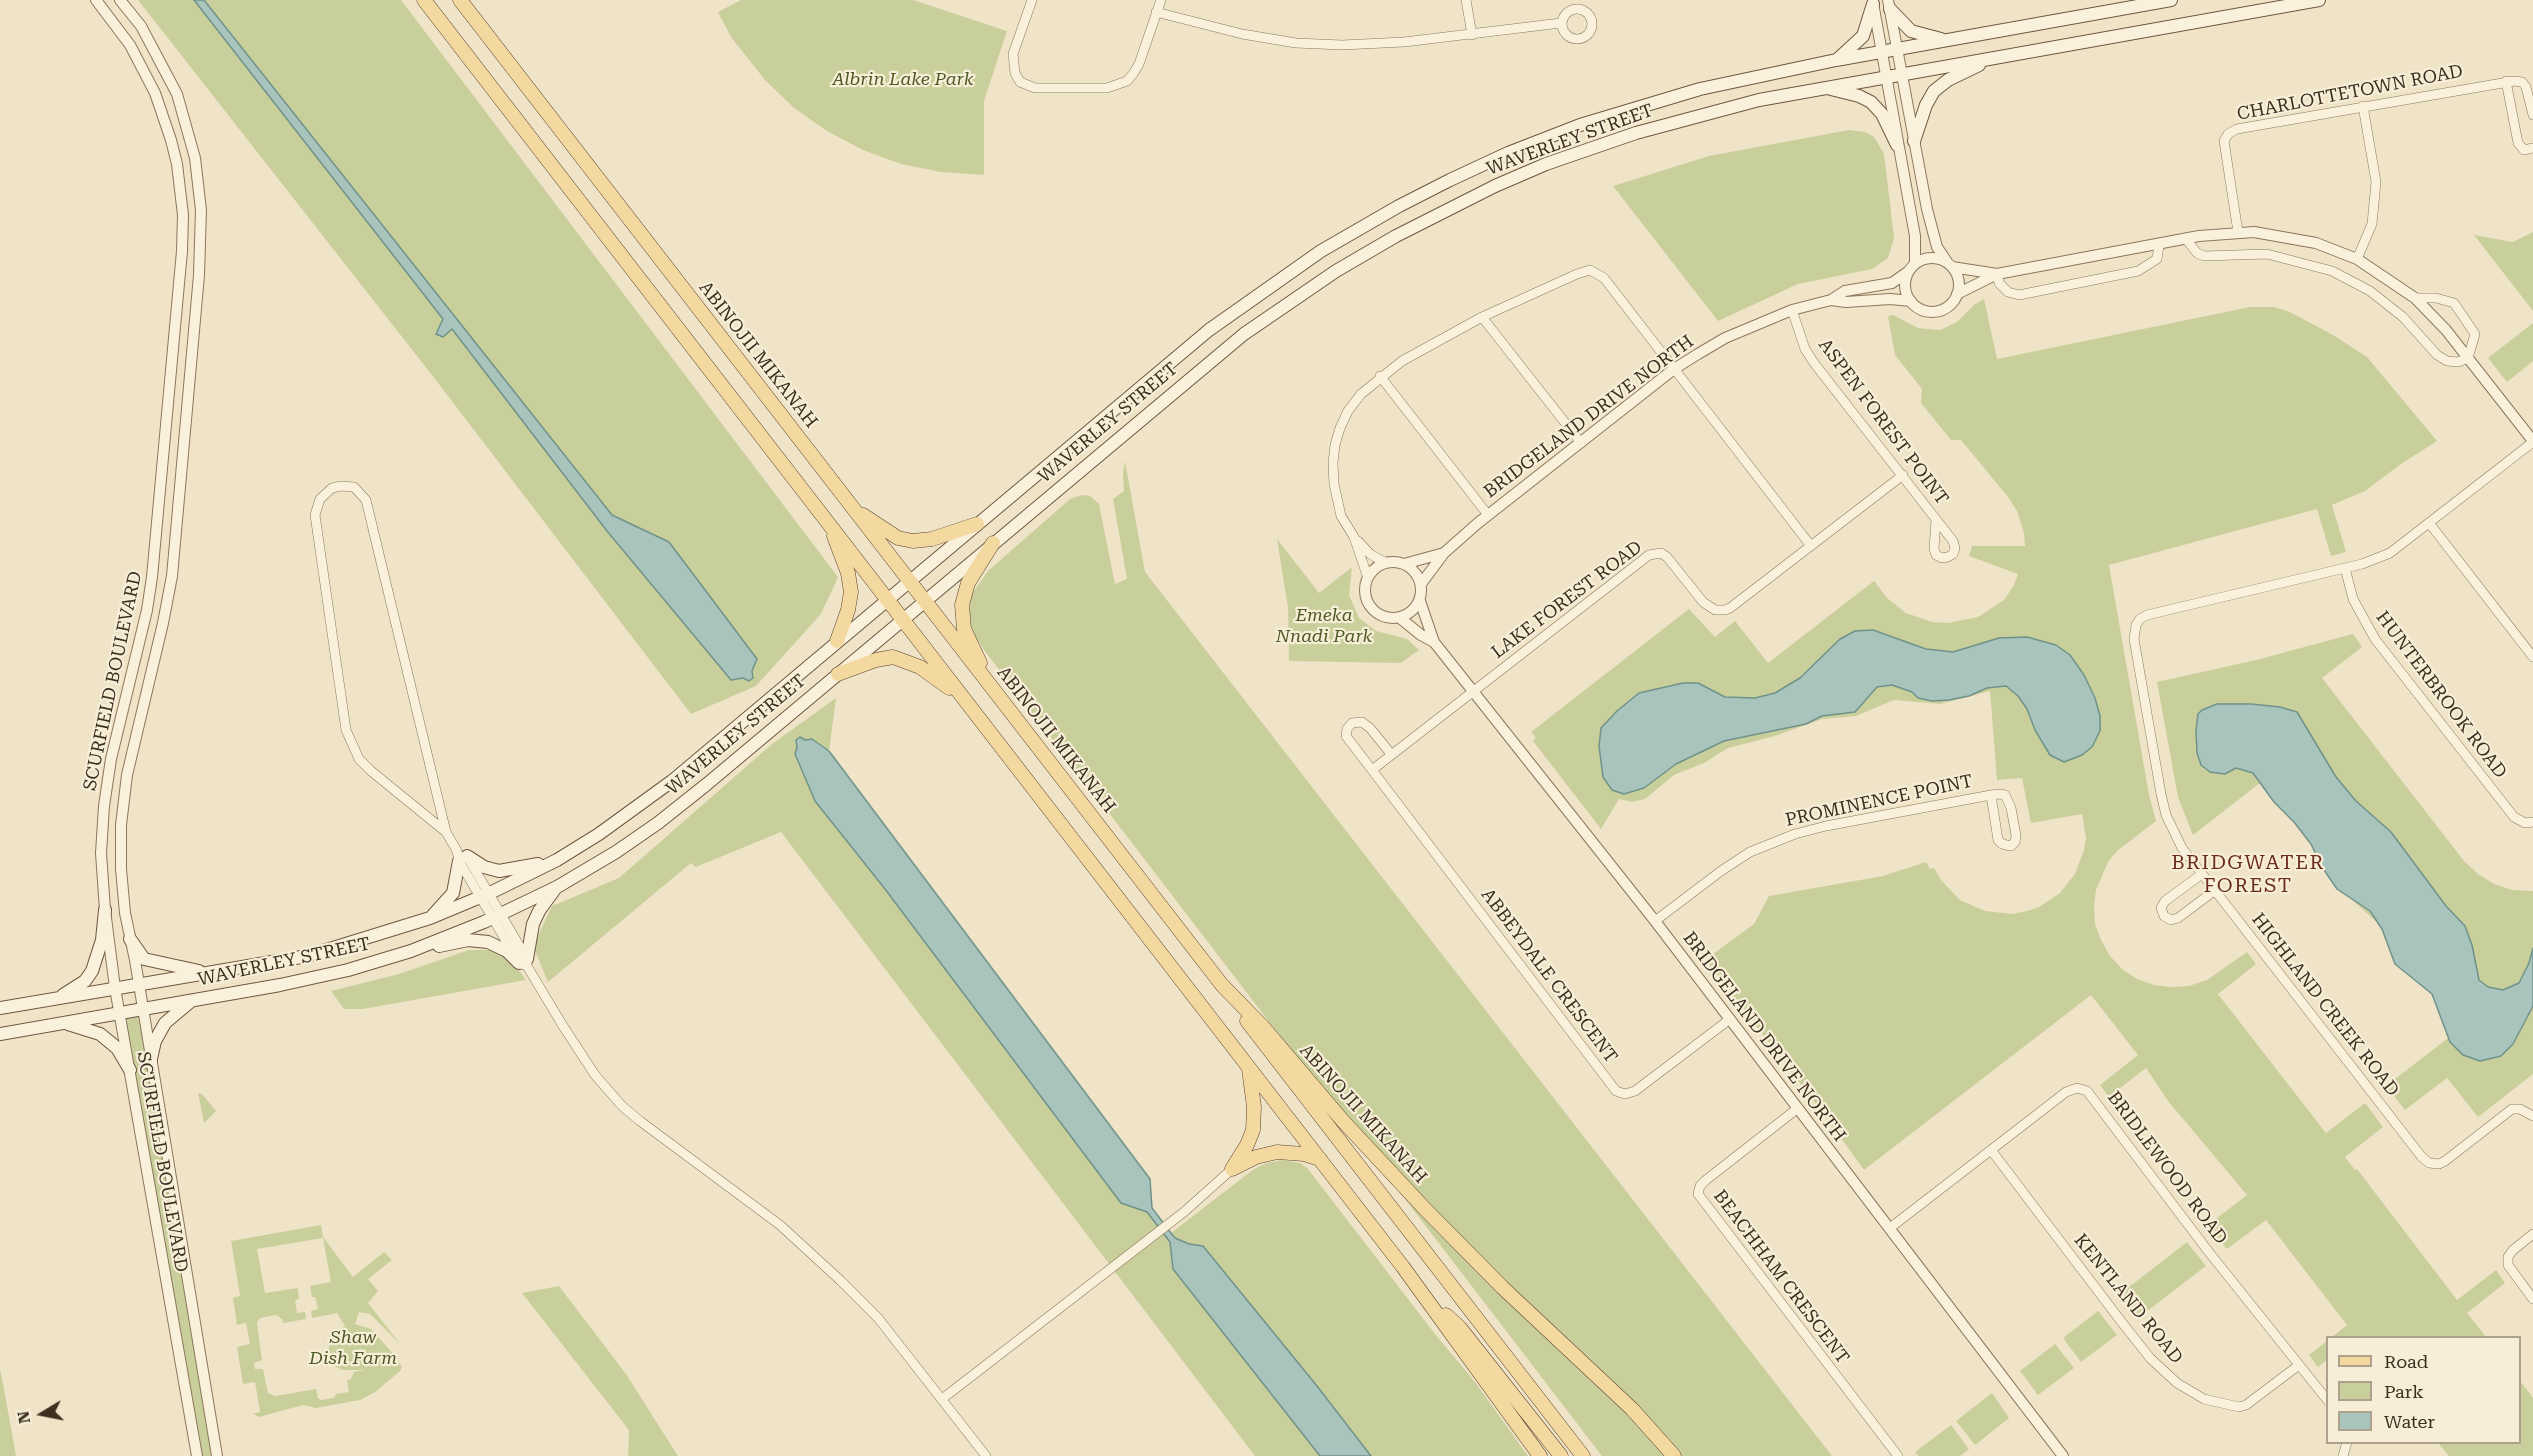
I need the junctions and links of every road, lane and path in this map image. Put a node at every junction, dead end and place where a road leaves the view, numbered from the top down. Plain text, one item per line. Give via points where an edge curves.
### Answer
1 (96, 0) edge
2 (120, 0) edge
3 (424, 0) edge
4 (460, 0) edge
5 (1032, 0) edge
6 (1161, 0) edge
7 (1466, 0) edge
8 (2171, 0) edge
9 (2319, 0) edge
10 (1873, 2) edge
11 (1889, 4) edge
12 (1156, 12) junction
13 (1561, 23) dead end
14 (1472, 34) junction
15 (1948, 40) junction
16 (1897, 50) junction
17 (1882, 52) junction
18 (1991, 58) junction
19 (1836, 60) junction
20 (1902, 74) junction
21 (1886, 76) junction
22 (2506, 81) junction
23 (1824, 88) junction
24 (2363, 106) junction
25 (2533, 115) edge
26 (1914, 141) junction
27 (1897, 146) junction
28 (2533, 148) edge
29 (2238, 232) junction
30 (2186, 239) junction
31 (2159, 245) junction
32 (2357, 259) junction
33 (1949, 264) junction
34 (1912, 267) junction
35 (1997, 274) junction
36 (1957, 294) junction
37 (2415, 298) junction
38 (1831, 300) junction
39 (1911, 301) junction
40 (1792, 310) junction
41 (1482, 317) junction
42 (2468, 358) junction
43 (1674, 369) junction
44 (1380, 376) junction
45 (2533, 441) edge
46 (1581, 443) junction
47 (1903, 475) junction
48 (854, 508) junction
49 (1488, 515) junction
50 (1936, 520) dead end
51 (977, 524) junction
52 (2430, 524) junction
53 (830, 525) junction
54 (1354, 537) junction
55 (993, 543) junction
56 (1811, 546) junction
57 (1444, 553) junction
58 (1386, 563) junction
59 (1404, 564) junction
60 (2345, 568) junction
61 (1368, 578) junction
62 (910, 581) junction
63 (1421, 584) junction
64 (887, 600) junction
65 (925, 601) junction
66 (1420, 601) junction
67 (1400, 618) junction
68 (903, 620) junction
69 (837, 641) junction
70 (1434, 642) junction
71 (2533, 657) edge
72 (838, 674) junction
73 (988, 682) junction
74 (1474, 691) junction
75 (963, 698) junction
76 (1391, 754) junction
77 (1372, 770) junction
78 (1990, 795) junction
79 (2533, 822) edge
80 (446, 832) junction
81 (461, 856) junction
82 (557, 860) junction
83 (2202, 874) junction
84 (557, 887) junction
85 (2214, 891) junction
86 (485, 895) junction
87 (105, 910) junction
88 (497, 916) junction
89 (430, 918) junction
90 (1655, 921) junction
91 (130, 939) junction
92 (411, 951) junction
93 (525, 962) junction
94 (209, 973) junction
95 (138, 984) junction
96 (1222, 985) junction
97 (115, 988) junction
98 (56, 999) junction
99 (193, 1000) junction
100 (0, 1008) edge
101 (142, 1009) junction
102 (119, 1013) junction
103 (1730, 1019) junction
104 (61, 1023) junction
105 (0, 1034) edge
106 (150, 1063) junction
107 (1249, 1067) junction
108 (129, 1070) junction
109 (1798, 1108) junction
110 (2533, 1116) edge
111 (1991, 1150) junction
112 (1320, 1159) junction
113 (1232, 1169) junction
114 (1890, 1228) junction
115 (2533, 1234) edge
116 (1421, 1291) junction
117 (2533, 1299) edge
118 (2299, 1365) junction
119 (942, 1399) junction
120 (2326, 1399) edge
121 (197, 1456) edge
122 (217, 1456) edge
123 (986, 1456) edge
124 (1540, 1456) edge
125 (1561, 1456) edge
126 (1583, 1456) edge
127 (1674, 1456) edge
128 (1898, 1456) edge
129 (2063, 1456) edge

1 - 87 street, SCURFIELD BOULEVARD via 130,45 158,101 177,164 183,215 152,577 104,806 101,853
2 - 91 street, SCURFIELD BOULEVARD via 141,26 177,94 195,158 201,210 199,275 169,597 127,775 121,825 121,869
3 - 53 main road
4 - 48 main road, ABINOJII MIKANAH
5 - 12 street via 1012,54 1020,82 1035,88 1107,88 1127,81 1139,64
6 - 12 street
7 - 14 street
8 - 15 main road, WAVERLEY STREET
9 - 18 main road, WAVERLEY STREET
10 - 17 street
10 - 19 main road via 1863,36
11 - 15 main road via 1911,31
11 - 16 street
12 - 14 street via 1231,32 1296,43 1380,44
13 - 14 street
15 - 16 main road, WAVERLEY STREET
16 - 17 main road, WAVERLEY STREET
16 - 20 street
17 - 19 main road, WAVERLEY STREET
17 - 21 street
18 - 20 main road, WAVERLEY STREET
18 - 26 main road via 1938,87 1926,105
19 - 51 main road, WAVERLEY STREET via 1700,88 1616,113 1508,153 1399,206 1321,251 1209,330
20 - 21 main road, WAVERLEY STREET
20 - 26 street
21 - 23 main road, WAVERLEY STREET
21 - 27 street
22 - 24 street, CHARLOTTETOWN ROAD
22 - 25 street via 2522,82 2526,87
22 - 28 street via 2518,143 2524,150
23 - 27 main road via 1871,102 1882,114
23 - 55 main road, WAVERLEY STREET via 1719,109 1611,141 1495,186 1396,236 1336,271 1244,334
24 - 29 street, CHARLOTTETOWN ROAD via 2237,129 2228,134 2224,152
24 - 32 street via 2376,182 2372,224
26 - 33 street via 1935,242
27 - 34 street via 1915,236
29 - 30 street
29 - 32 street via 2316,243
30 - 31 street
30 - 42 street via 2197,253 2205,256 2267,254 2332,272 2370,291 2403,317 2437,355 2447,361
31 - 35 street
31 - 35 street via 2157,259 2138,271 2019,295 2007,292
32 - 37 street
33 - 34 street via 1928,258
33 - 35 street
33 - 36 street via 1958,281
34 - 38 street, BRIDGELAND DRIVE NORTH via 1892,283 1845,291
34 - 39 street via 1906,289
35 - 36 street
36 - 39 street via 1948,306 1933,311 1920,309
37 - 42 street
37 - 42 street via 2454,303 2475,334
38 - 39 street, BRIDGELAND DRIVE NORTH
38 - 40 street, BRIDGELAND DRIVE NORTH
40 - 43 street, BRIDGELAND DRIVE NORTH via 1725,338
40 - 47 street, ASPEN FOREST POINT via 1814,363
41 - 43 street via 1577,274 1595,271
41 - 44 street
41 - 46 street
42 - 45 street
43 - 46 street, BRIDGELAND DRIVE NORTH
43 - 56 street
44 - 49 street
44 - 54 street via 1348,411 1335,446 1336,500
45 - 52 street, HIGHLAND CREEK ROAD
46 - 49 street, BRIDGELAND DRIVE NORTH
47 - 50 street, ASPEN FOREST POINT
47 - 56 street, LAKE FOREST ROAD
48 - 51 main road via 898,538 913,541
48 - 62 main road, ABINOJII MIKANAH
49 - 57 street, BRIDGELAND DRIVE NORTH
51 - 62 main road, WAVERLEY STREET
52 - 60 street, HIGHLAND CREEK ROAD via 2390,553
52 - 71 street
53 - 64 main road
53 - 69 main road via 850,586 850,603
54 - 58 street via 1370,554
54 - 61 street
55 - 65 main road, WAVERLEY STREET
55 - 73 main road via 966,588 962,605 964,629
56 - 74 street, LAKE FOREST ROAD via 1725,610 1715,610 1703,602 1667,557 1661,553 1649,555
57 - 59 street, BRIDGELAND DRIVE NORTH
57 - 63 street, BRIDGELAND DRIVE NORTH
58 - 59 street
58 - 61 street via 1375,568
59 - 63 street
60 - 79 street, HUNTERBROOK ROAD via 2353,599 2374,639 2514,817 2525,823
60 - 83 street, HIGHLAND CREEK ROAD via 2147,615 2136,626 2134,639 2166,815 2182,848
61 - 67 street via 1365,593 1371,608 1384,617
62 - 64 main road, WAVERLEY STREET
62 - 65 main road, ABINOJII MIKANAH
63 - 66 street
64 - 68 main road
64 - 69 main road, WAVERLEY STREET
65 - 68 main road, WAVERLEY STREET
65 - 73 main road, ABINOJII MIKANAH
66 - 67 street
66 - 70 street, BRIDGELAND DRIVE NORTH
67 - 70 street, BRIDGELAND DRIVE NORTH
68 - 72 main road, WAVERLEY STREET
68 - 75 main road
69 - 82 main road, WAVERLEY STREET via 658,792
70 - 74 street, BRIDGELAND DRIVE NORTH
72 - 75 main road via 881,658 902,659
72 - 84 main road, WAVERLEY STREET via 658,823
73 - 96 main road, ABINOJII MIKANAH
74 - 76 street
74 - 90 street, BRIDGELAND DRIVE NORTH
75 - 107 main road
76 - 77 street
76 - 77 street, ABBEYDALE CRESCENT via 1362,722 1352,723 1346,736
77 - 103 street, ABBEYDALE CRESCENT via 1616,1091 1635,1091
78 - 78 street, PROMINENCE POINT via 2000,794 2008,800 2016,835 2011,846 1998,840
78 - 90 street, PROMINENCE POINT via 1826,826 1778,840 1735,860
80 - 80 street via 366,500 354,487 341,486 320,499 315,514 345,730 359,759
80 - 81 street
81 - 82 main road via 499,871
81 - 86 street
81 - 89 main road via 453,893
82 - 86 main road, WAVERLEY STREET
83 - 85 street, HIGHLAND CREEK ROAD
83 - 85 street via 2165,901 2161,908 2164,915 2170,920 2178,918
84 - 88 main road, WAVERLEY STREET
84 - 93 main road via 533,924
85 - 110 street, HIGHLAND CREEK ROAD via 2429,1163 2445,1161 2512,1109
86 - 88 street
86 - 89 main road, WAVERLEY STREET
87 - 97 street, SCURFIELD BOULEVARD
87 - 98 main road via 102,940 92,971 85,981
88 - 92 main road, WAVERLEY STREET
88 - 93 street
89 - 94 main road, WAVERLEY STREET via 307,956
90 - 103 street, BRIDGELAND DRIVE NORTH
91 - 94 main road via 144,959
91 - 95 street, SCURFIELD BOULEVARD
92 - 93 main road via 468,940 488,942
92 - 99 main road, WAVERLEY STREET via 320,977
93 - 119 street via 573,1044 622,1106 780,1225 816,1257 878,1318
94 - 95 main road, WAVERLEY STREET
95 - 97 main road, WAVERLEY STREET
95 - 101 street, SCURFIELD BOULEVARD
96 - 126 main road
96 - 127 main road, ABINOJII MIKANAH via 1425,1209 1632,1409
97 - 98 main road, WAVERLEY STREET
97 - 102 street, SCURFIELD BOULEVARD
98 - 100 main road, WAVERLEY STREET
99 - 101 main road, WAVERLEY STREET
99 - 106 main road via 165,1023 154,1041
101 - 102 main road, WAVERLEY STREET
101 - 106 street, SCURFIELD BOULEVARD
102 - 104 main road, WAVERLEY STREET
102 - 108 street, SCURFIELD BOULEVARD
103 - 109 street, BRIDGELAND DRIVE NORTH
104 - 105 main road, WAVERLEY STREET
104 - 108 main road via 99,1034 117,1048
106 - 122 street, SCURFIELD BOULEVARD
107 - 112 main road
107 - 113 main road via 1253,1130
108 - 121 street, SCURFIELD BOULEVARD
109 - 114 street, BRIDGELAND DRIVE NORTH
109 - 128 street, BEACHHAM CRESCENT via 1706,1180 1698,1194
111 - 114 street, BRIDLEWOOD ROAD
111 - 118 street, KENTLAND ROAD via 2120,1320 2177,1383 2204,1399 2239,1407
111 - 118 street, BRIDLEWOOD ROAD via 2066,1092 2078,1088 2087,1091
112 - 113 main road via 1277,1152
112 - 116 main road
113 - 119 street via 1184,1212
114 - 129 street, BRIDGELAND DRIVE NORTH
115 - 117 street via 2508,1257 2508,1265
116 - 124 main road
116 - 125 main road via 1460,1328
118 - 120 street, BRIDLEWOOD ROAD
119 - 123 street

